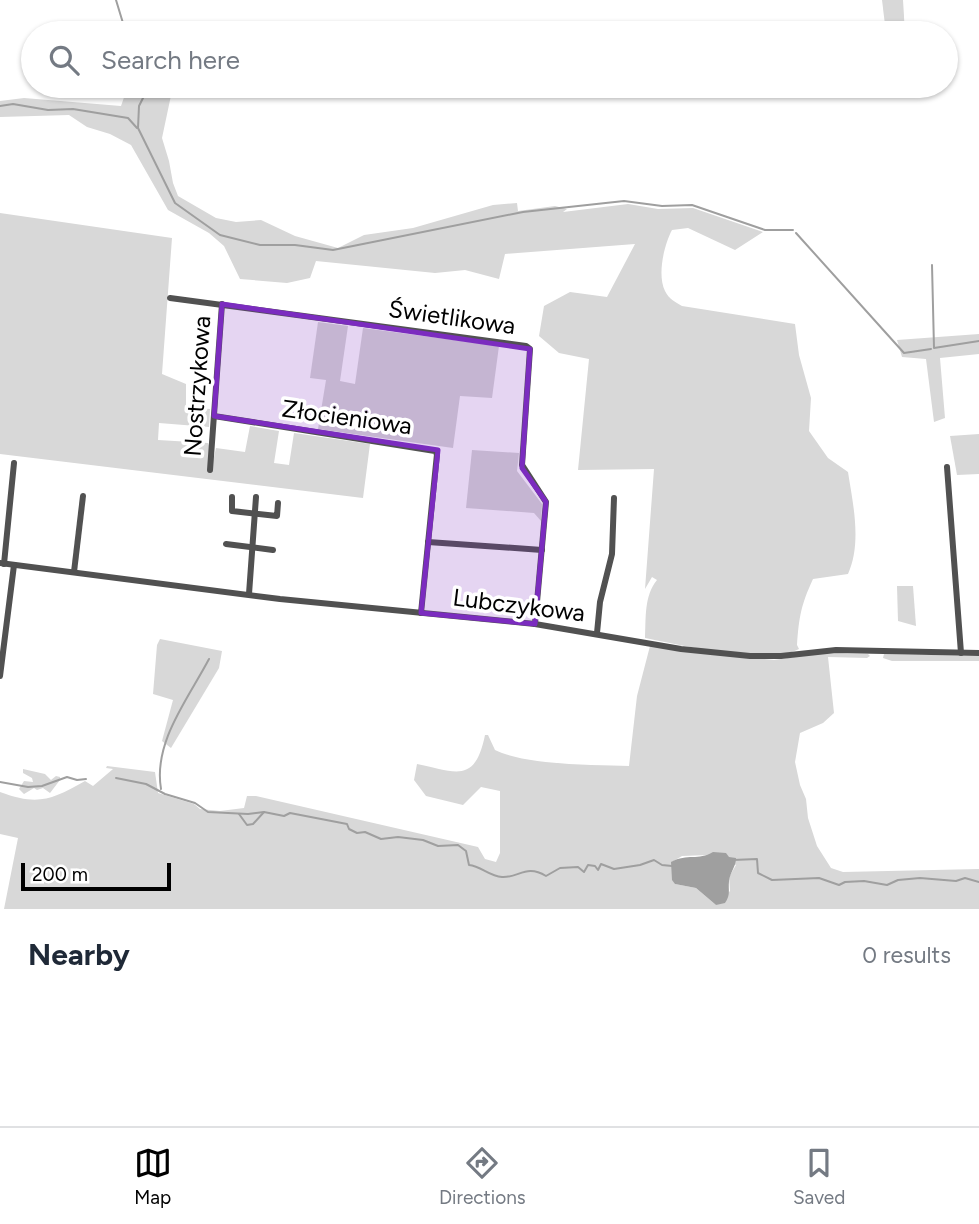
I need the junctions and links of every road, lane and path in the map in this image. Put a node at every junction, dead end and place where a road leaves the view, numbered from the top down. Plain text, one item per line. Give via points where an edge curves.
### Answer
1 (170, 298) dead end
2 (222, 304) junction
3 (214, 416) junction
4 (14, 463) dead end
5 (947, 467) dead end
6 (211, 470) dead end
7 (83, 496) dead end
8 (232, 497) dead end
9 (256, 498) dead end
10 (614, 498) dead end
11 (278, 503) dead end
12 (254, 514) junction
13 (428, 542) junction
14 (226, 544) dead end
15 (252, 548) junction
16 (273, 550) dead end
17 (541, 550) junction
18 (2, 563) edge
19 (14, 565) junction
20 (74, 572) junction
21 (249, 594) junction
22 (4, 611) edge
23 (421, 613) junction
24 (535, 624) junction
25 (597, 633) junction
26 (961, 653) junction
27 (979, 653) edge
28 (1, 654) edge
29 (0, 676) edge

1 - 2 street, Świetlikowa
2 - 3 street, Nostrzykowa
2 - 17 street, Świetlikowa via 526,346 531,353 522,465 546,502
3 - 6 street, Nostrzykowa
3 - 13 street, Złocieniowa via 435,451
4 - 18 street, Lubczykowa
5 - 26 street
7 - 20 street
8 - 12 street via 232,511
9 - 12 street
10 - 25 street via 612,554
11 - 12 street via 276,516
12 - 15 street
13 - 17 street
13 - 23 street, Złocieniowa
14 - 15 street
15 - 16 street
15 - 21 street
17 - 24 street, Świetlikowa
18 - 19 street, Lubczykowa
19 - 20 street, Lubczykowa
19 - 22 street
20 - 21 street, Lubczykowa
21 - 23 street, Lubczykowa
22 - 28 street
23 - 24 street, Lubczykowa
24 - 25 street, Lubczykowa
25 - 26 street, Lubczykowa via 681,649 769,657 836,650
26 - 27 street, Lubczykowa
28 - 29 street

